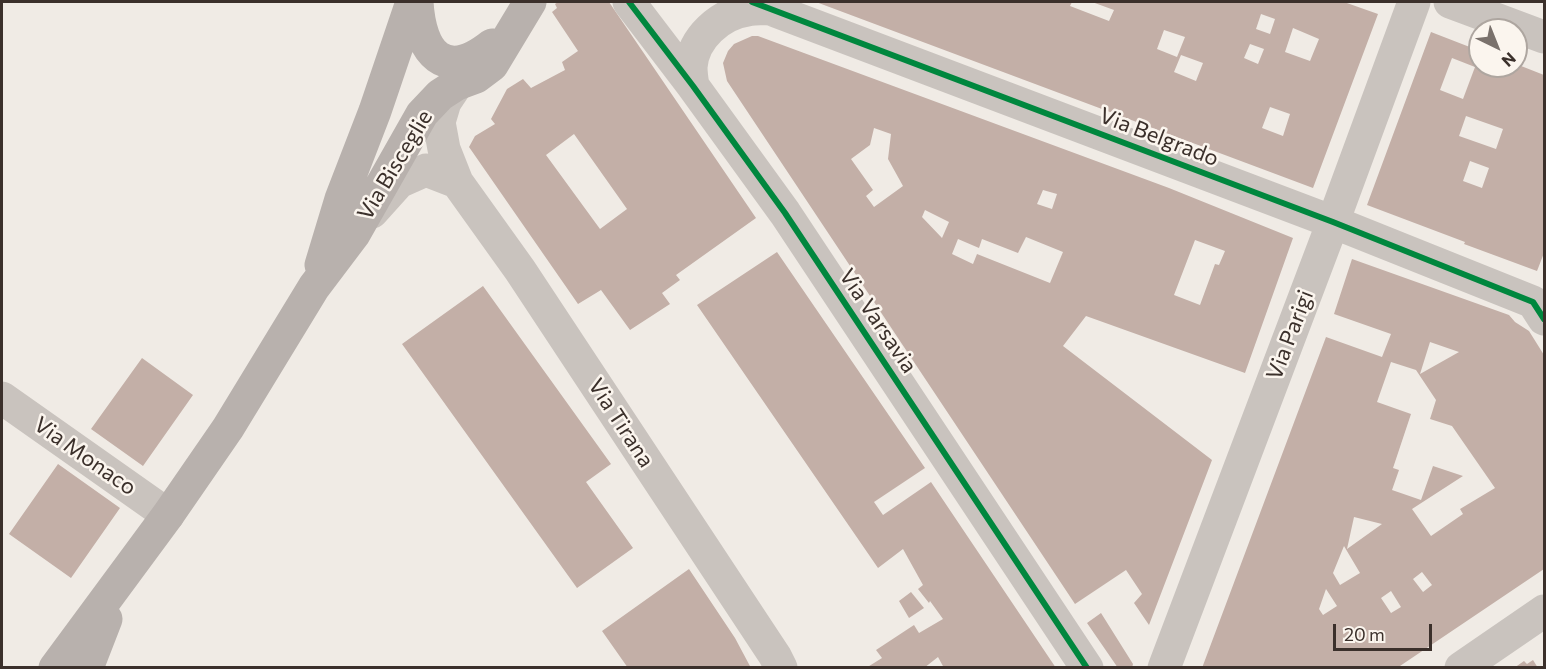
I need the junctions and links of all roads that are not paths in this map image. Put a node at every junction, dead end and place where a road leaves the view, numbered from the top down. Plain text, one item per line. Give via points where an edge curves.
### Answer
1 (412, 2) edge
2 (417, 2) edge
3 (629, 2) edge
4 (1414, 2) edge
5 (1450, 2) edge
6 (762, 5) edge
7 (524, 12) edge
8 (1545, 37) edge
9 (457, 84) junction
10 (693, 86) junction
11 (457, 182) junction
12 (1333, 222) junction
13 (354, 234) junction
14 (314, 286) junction
15 (1545, 319) edge
16 (2, 398) edge
17 (168, 514) junction
18 (122, 579) junction
19 (1545, 611) edge
20 (55, 668) edge
21 (87, 668) edge
22 (781, 668) edge
23 (1088, 668) edge
24 (1164, 668) edge
25 (1461, 668) edge

1 - 14 main road, Via Bisceglie
2 - 7 main road via 426,43 444,61 463,62 482,54
3 - 10 street, Via Varsavia
4 - 12 street, Via Parigi
5 - 8 street
6 - 10 street via 733,14 711,28 696,48 691,68
6 - 12 street, Via Belgrado
7 - 9 main road, Via Bisceglie via 492,65
9 - 11 street, Via Tirana via 445,102 439,122
9 - 13 main road, Via Bisceglie via 422,114
10 - 23 street, Via Varsavia via 785,213
11 - 13 street via 426,170 399,182
11 - 22 street, Via Tirana via 520,270
12 - 15 street, Via Belgrado via 1533,302
12 - 24 street, Via Parigi
13 - 14 main road, Via Bisceglie
14 - 17 main road, Via Bisceglie via 228,428
16 - 17 street, Via Monaco
17 - 18 main road, Via Bisceglie
18 - 20 main road
18 - 21 main road
19 - 25 street

